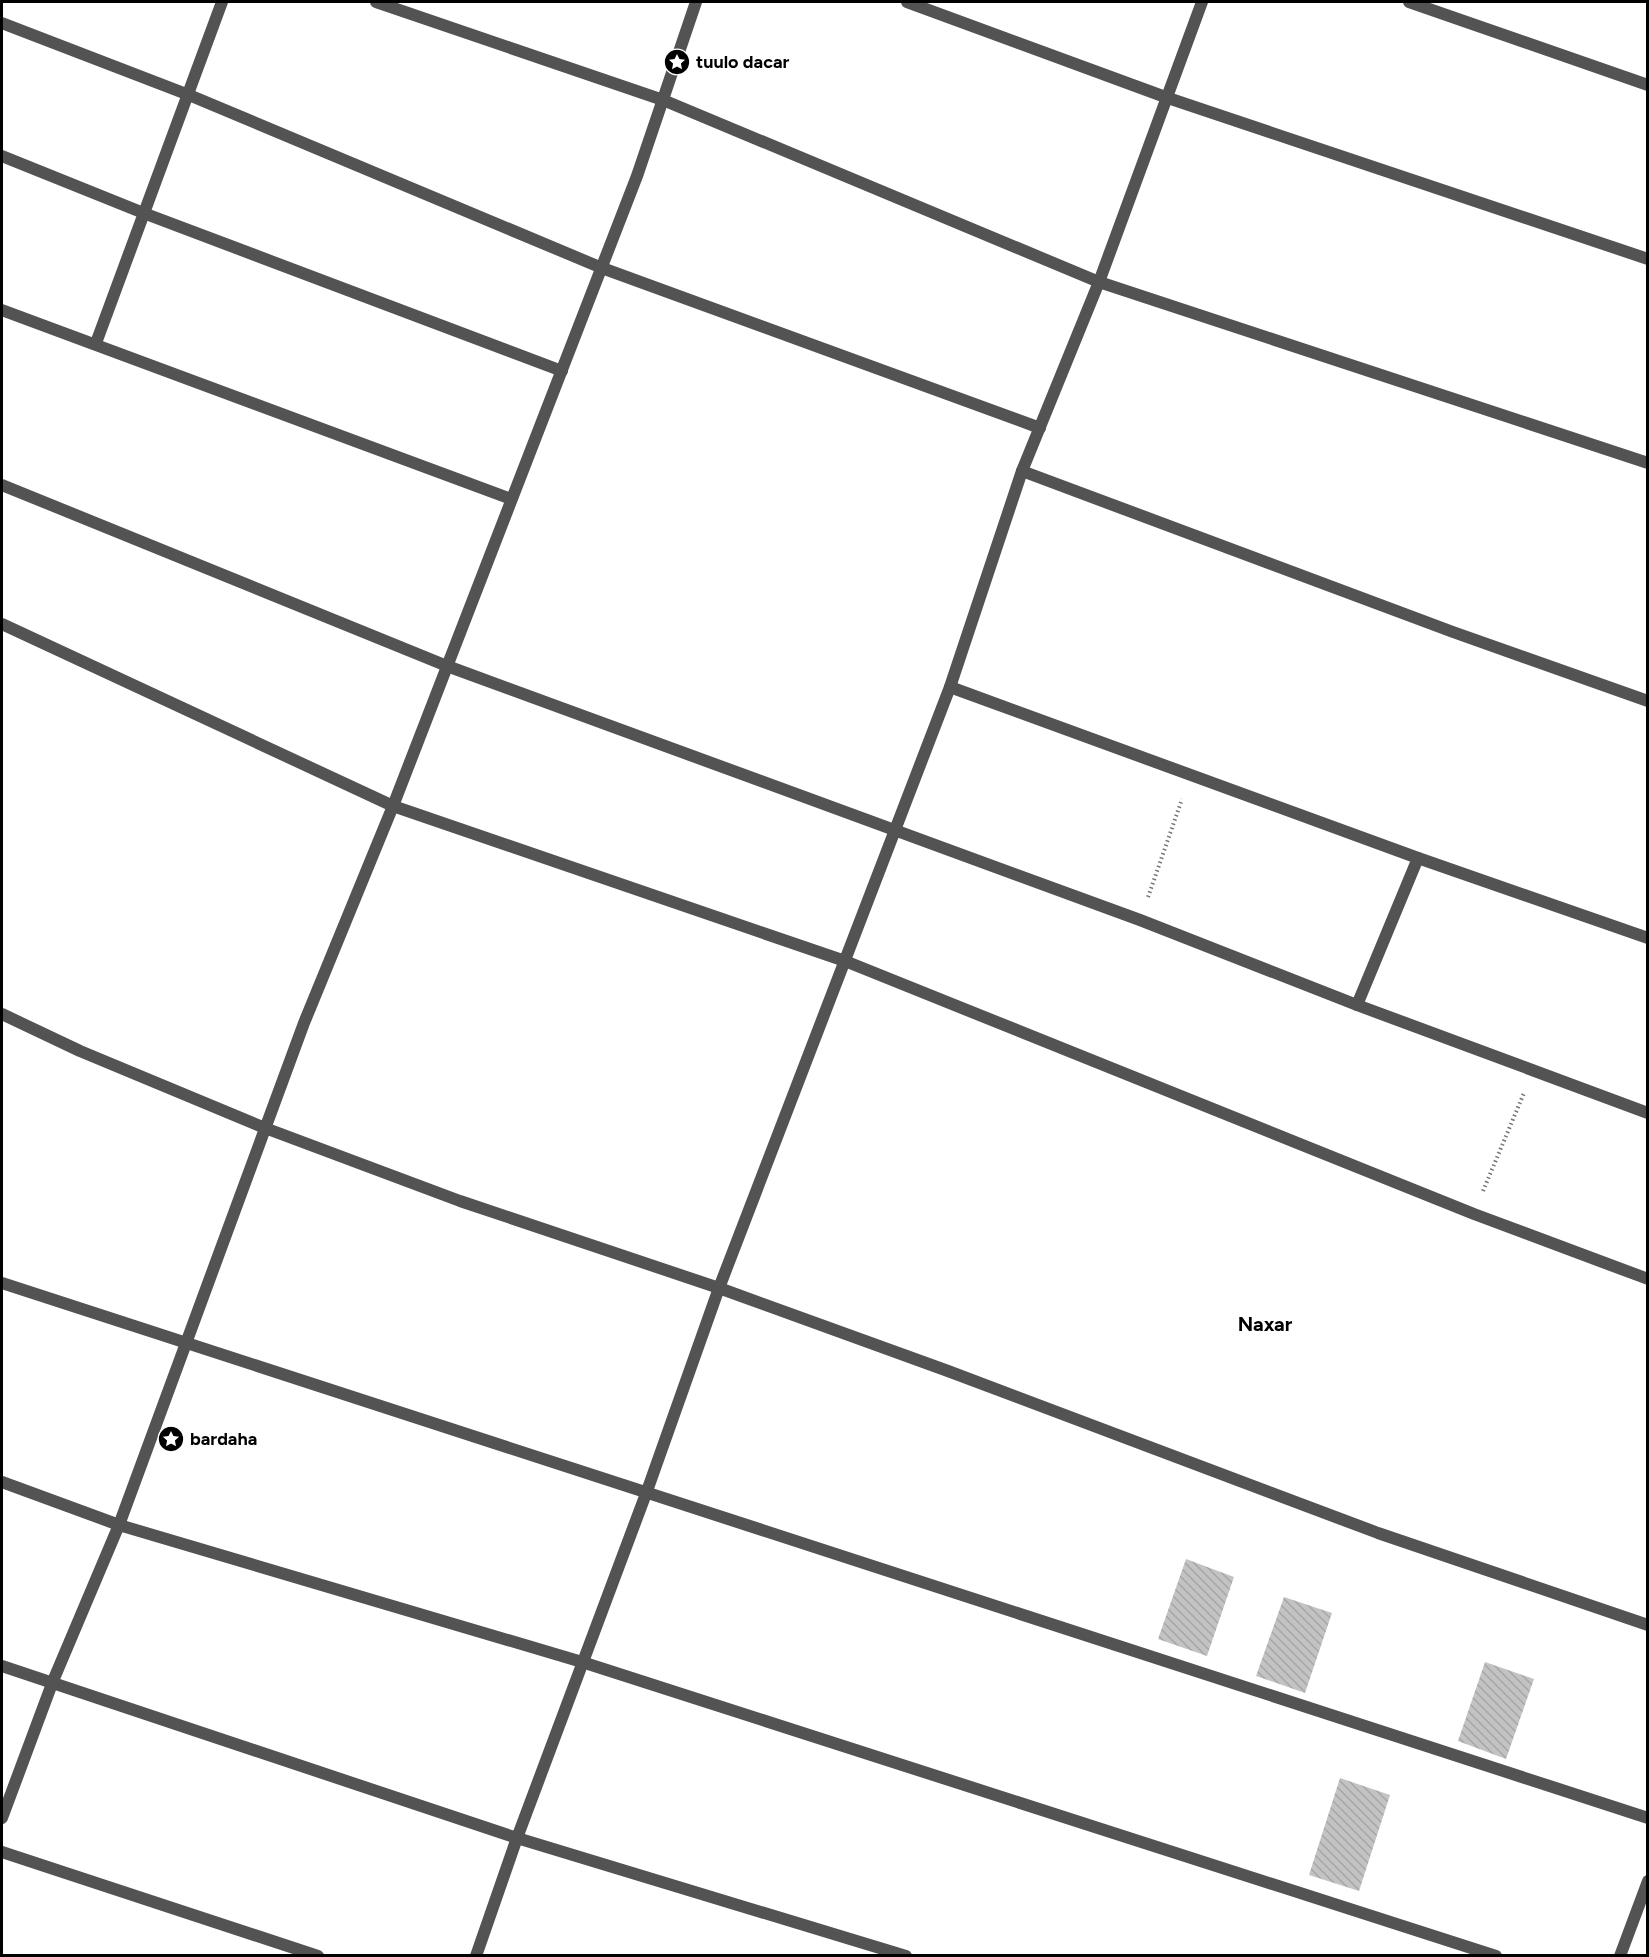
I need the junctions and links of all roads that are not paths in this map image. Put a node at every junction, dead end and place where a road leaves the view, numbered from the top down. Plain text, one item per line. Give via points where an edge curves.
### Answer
1 (222, 2) edge
2 (376, 2) edge
3 (696, 2) edge
4 (907, 2) edge
5 (1202, 2) edge
6 (1409, 2) edge
7 (2, 23) edge
8 (1647, 85) edge
9 (189, 95) junction
10 (1168, 98) junction
11 (663, 100) junction
12 (2, 156) edge
13 (146, 214) junction
14 (1647, 259) edge
15 (602, 268) junction
16 (1099, 282) junction
17 (2, 310) edge
18 (96, 343) junction
19 (562, 371) junction
20 (1040, 428) junction
21 (1647, 463) edge
22 (1022, 471) junction
23 (2, 485) edge
24 (511, 499) junction
25 (2, 624) edge
26 (447, 666) junction
27 (950, 687) junction
28 (1647, 701) edge
29 (393, 806) junction
30 (894, 830) junction
31 (1418, 858) junction
32 (1647, 938) edge
33 (846, 961) junction
34 (1357, 1005) junction
35 (2, 1014) edge
36 (1647, 1113) edge
37 (265, 1128) junction
38 (1647, 1279) edge
39 (2, 1283) edge
40 (718, 1288) junction
41 (186, 1344) junction
42 (2, 1482) edge
43 (647, 1491) junction
44 (119, 1525) junction
45 (1647, 1625) edge
46 (582, 1662) junction
47 (2, 1666) edge
48 (54, 1681) junction
49 (2, 1818) edge
50 (1647, 1818) edge
51 (517, 1838) junction
52 (2, 1852) edge
53 (1647, 1881) edge
54 (318, 1956) edge
55 (476, 1956) edge
56 (906, 1956) edge
57 (1496, 1956) edge
58 (1620, 1956) edge

1 - 9 street
2 - 11 street
3 - 11 street
4 - 10 street
5 - 10 street
6 - 8 street
7 - 9 street
9 - 13 street
9 - 15 street
10 - 14 street
10 - 16 street
11 - 15 street
11 - 16 street
12 - 13 street
13 - 18 street
13 - 19 street
15 - 19 street
15 - 20 street
16 - 20 street
16 - 21 street
17 - 18 street
18 - 24 street
19 - 24 street
20 - 22 street
22 - 27 street
22 - 28 street
23 - 26 street
24 - 26 street
25 - 29 street
26 - 29 street
26 - 30 street
27 - 30 street
27 - 31 street
29 - 33 street
29 - 37 street
30 - 33 street
30 - 34 street
31 - 32 street
31 - 34 street
33 - 38 street via 1474,1214
33 - 40 street
34 - 36 street
35 - 37 street
37 - 40 street via 460,1201
37 - 41 street
39 - 41 street
40 - 43 street
40 - 45 street via 1378,1533
41 - 43 street
41 - 44 street
42 - 44 street
43 - 46 street
43 - 50 street
44 - 46 street
44 - 48 street
46 - 51 street
46 - 57 street
47 - 48 street
48 - 49 street
48 - 51 street
51 - 55 street
51 - 56 street
52 - 54 street
53 - 58 street

